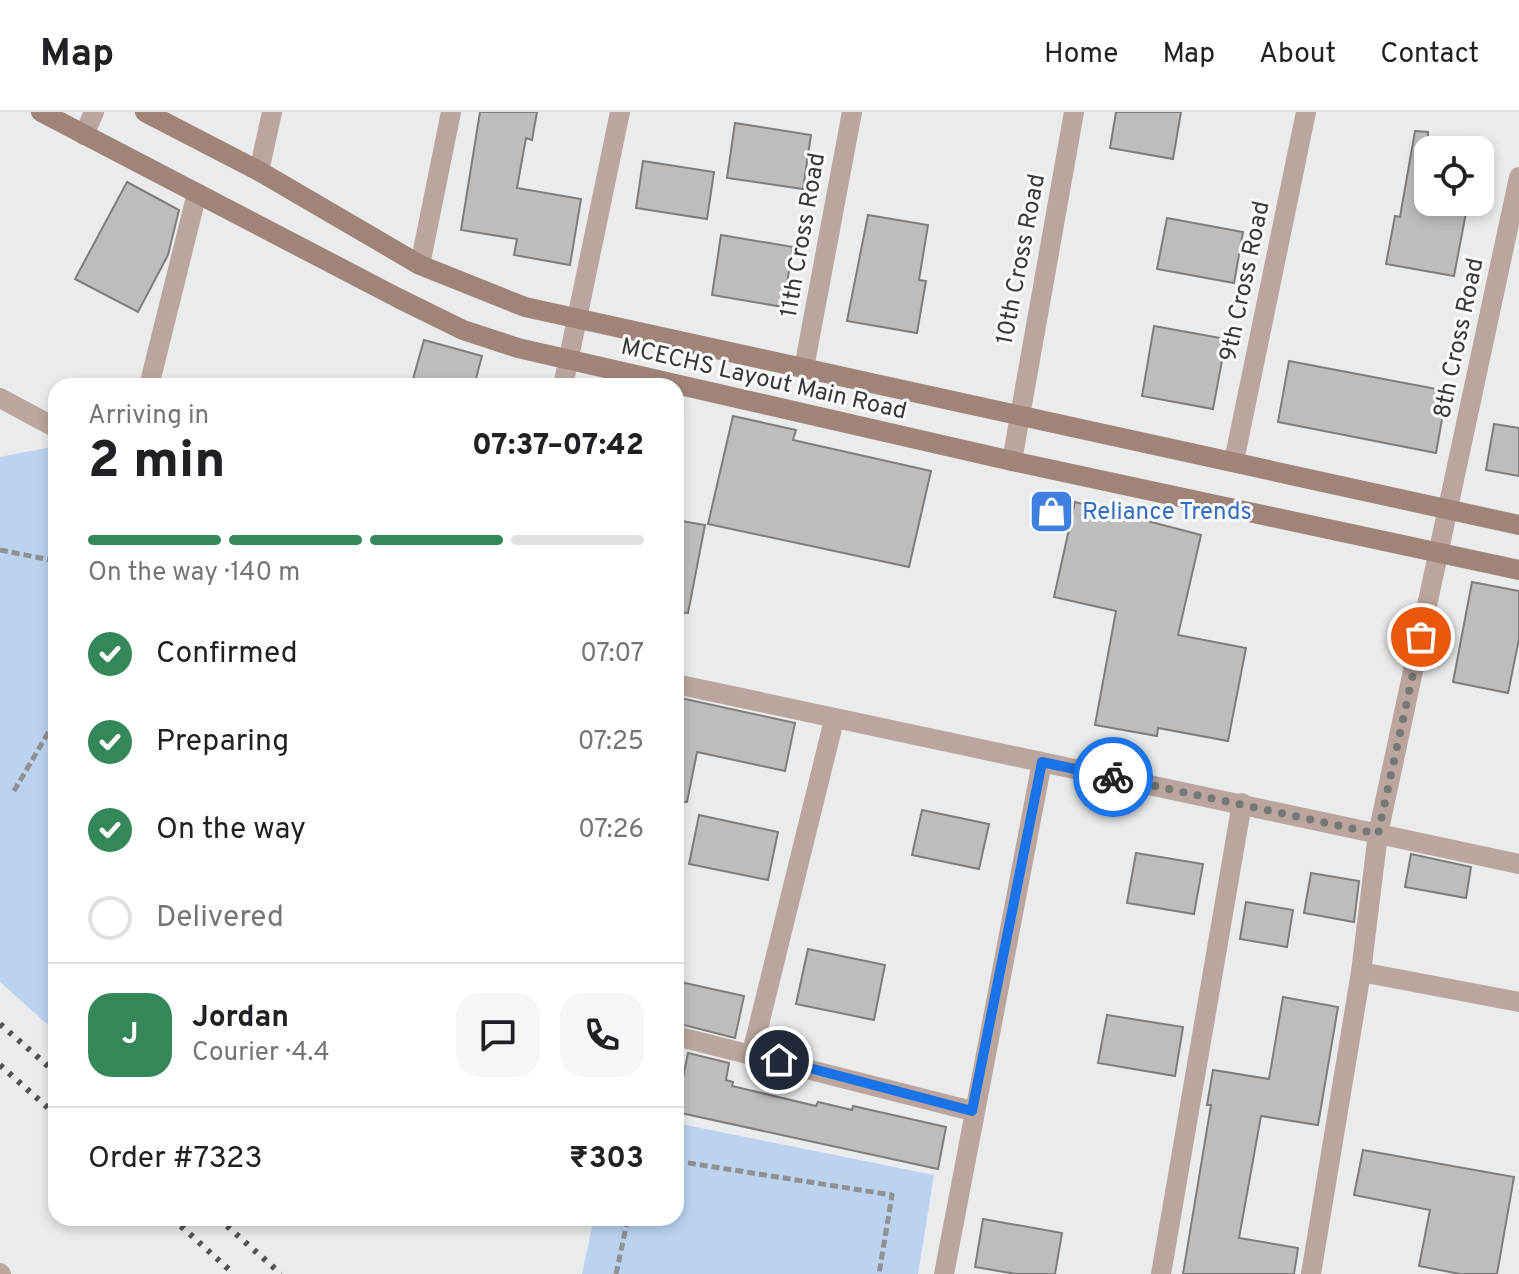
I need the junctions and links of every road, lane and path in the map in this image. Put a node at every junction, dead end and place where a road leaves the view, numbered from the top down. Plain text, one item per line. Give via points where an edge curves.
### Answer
1 (41, 112) edge
2 (94, 112) edge
3 (145, 112) edge
4 (272, 112) edge
5 (451, 112) edge
6 (620, 112) edge
7 (852, 112) edge
8 (1074, 112) edge
9 (1306, 112) edge
10 (84, 135) junction
11 (259, 171) junction
12 (1519, 177) edge
13 (197, 193) junction
14 (420, 265) junction
15 (576, 319) junction
16 (567, 359) junction
17 (804, 368) junction
18 (151, 378) edge
19 (564, 378) edge
20 (650, 378) edge
21 (684, 386) edge
22 (0, 398) edge
23 (1018, 416) junction
24 (48, 424) edge
25 (1012, 461) junction
26 (1234, 461) junction
27 (1448, 509) junction
28 (1519, 525) edge
29 (0, 550) edge
30 (1440, 552) junction
31 (48, 559) edge
32 (1519, 570) edge
33 (684, 686) edge
34 (834, 720) junction
35 (48, 733) edge
36 (1042, 762) junction
37 (14, 791) dead end
38 (1242, 803) junction
39 (1378, 834) junction
40 (1519, 864) edge
41 (1361, 972) junction
42 (1519, 1002) edge
43 (684, 1038) edge
44 (752, 1053) junction
45 (972, 1111) junction
46 (684, 1162) edge
47 (626, 1226) edge
48 (616, 1274) edge
49 (879, 1274) edge
50 (944, 1274) edge
51 (1161, 1274) edge
52 (1311, 1274) edge

1 - 10 main road, MCECHS Layout Main Road
2 - 10 street
3 - 11 main road, MCECHS Layout Main Road
4 - 11 street
5 - 14 street
6 - 15 street
7 - 17 street, 11th Cross Road
8 - 23 street, 10th Cross Road
9 - 26 street, 9th Cross Road
10 - 13 main road, MCECHS Layout Main Road
11 - 14 main road, MCECHS Layout Main Road
12 - 27 street, 8th Cross Road
13 - 16 main road, MCECHS Layout Main Road via 463,330
13 - 18 street
14 - 15 main road, MCECHS Layout Main Road via 525,307
15 - 16 street
15 - 17 main road, MCECHS Layout Main Road
16 - 19 street
16 - 20 main road, MCECHS Layout Main Road
17 - 23 main road, MCECHS Layout Main Road
21 - 25 main road, MCECHS Layout Main Road
22 - 24 street
23 - 25 street, 10th Cross Road
23 - 26 main road, MCECHS Layout Main Road
25 - 30 main road, MCECHS Layout Main Road
26 - 27 main road, MCECHS Layout Main Road
27 - 28 main road, MCECHS Layout Main Road
27 - 30 street, 8th Cross Road
29 - 31 path
30 - 32 main road, MCECHS Layout Main Road
30 - 39 street, 8th Cross Road
33 - 34 street
34 - 36 street
34 - 44 street
35 - 37 path
36 - 38 street
36 - 45 street
38 - 39 street
38 - 51 street
39 - 40 street
39 - 41 street, 8th Cross Road
41 - 42 street
41 - 52 street, 8th Cross Road
43 - 44 street
44 - 45 street
45 - 50 street
46 - 49 path via 892,1195
47 - 48 path

